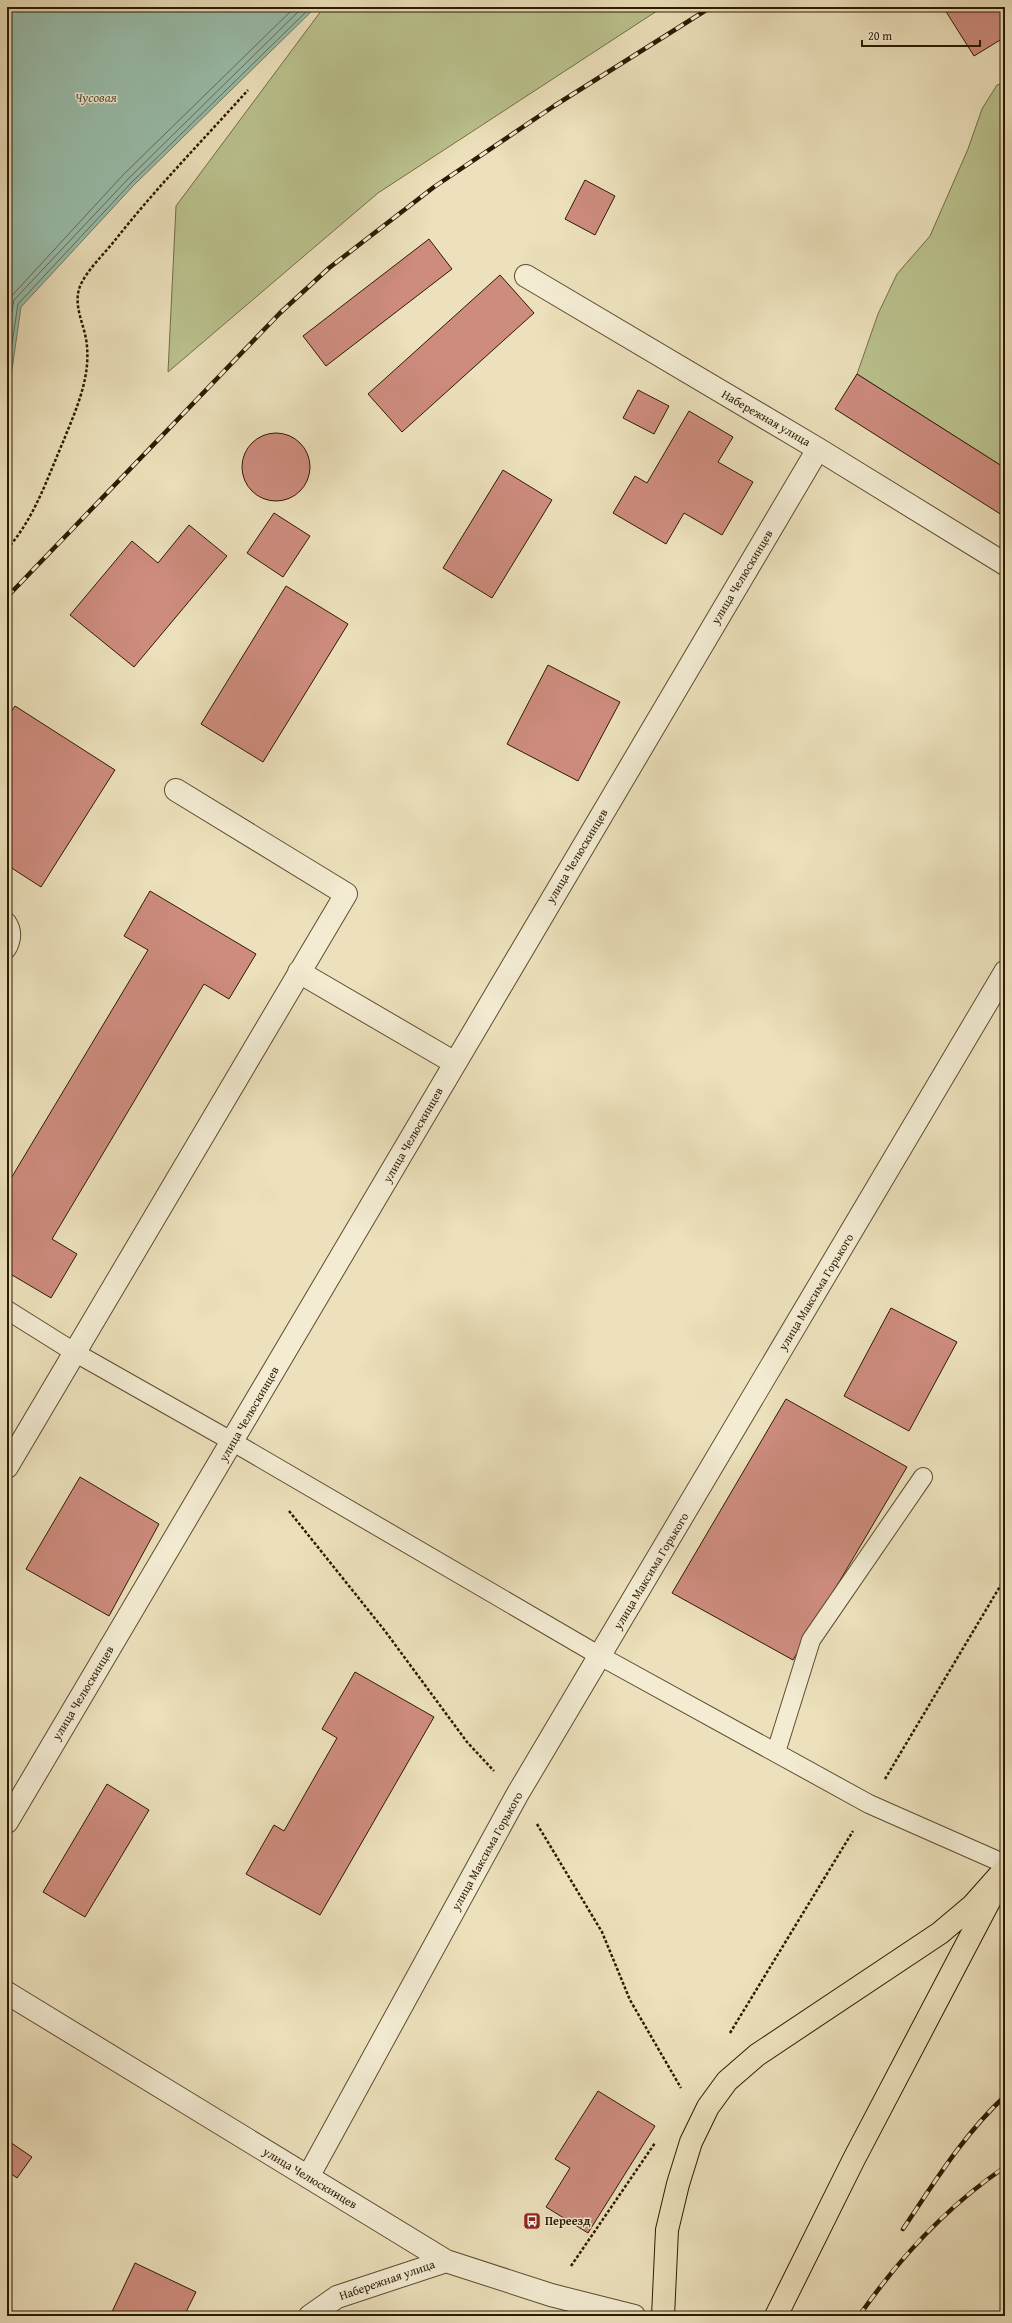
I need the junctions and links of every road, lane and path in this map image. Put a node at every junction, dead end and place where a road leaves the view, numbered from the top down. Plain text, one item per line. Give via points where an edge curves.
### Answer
1 (248, 90) dead end
2 (526, 276) dead end
3 (818, 448) junction
4 (7, 549) edge
5 (1005, 564) edge
6 (176, 790) dead end
7 (7, 922) edge
8 (7, 949) edge
9 (299, 972) junction
10 (1005, 972) edge
11 (455, 1063) junction
12 (7, 1310) edge
13 (74, 1352) junction
14 (233, 1442) junction
15 (7, 1467) edge
16 (923, 1477) dead end
17 (287, 1509) dead end
18 (1005, 1578) edge
19 (600, 1656) junction
20 (776, 1752) junction
21 (517, 1795) junction
22 (869, 1804) junction
23 (7, 1822) edge
24 (1005, 1864) edge
25 (1005, 1870) edge
26 (7, 1993) edge
27 (726, 2038) dead end
28 (683, 2092) dead end
29 (658, 2139) dead end
30 (308, 2177) junction
31 (446, 2261) junction
32 (551, 2295) junction
33 (310, 2316) edge
34 (634, 2316) edge
35 (663, 2316) edge
36 (776, 2316) edge

1 - 4 path via 138,212 82,282 78,303 87,346 85,376 77,410 42,493 20,533
2 - 3 street, Набережная улица
3 - 5 street, Набережная улица
3 - 11 street, улица Челюскинцев
6 - 9 street via 346,894
7 - 8 lane via 11,928 11,942
9 - 11 street
9 - 13 street
10 - 19 street, улица Максима Горького
11 - 14 street, улица Челюскинцев
12 - 13 lane
13 - 14 lane
13 - 15 street
14 - 19 lane
14 - 23 street, улица Челюскинцев
16 - 20 lane via 811,1640
17 - 21 path via 386,1631 467,1742
18 - 22 path
19 - 20 lane
19 - 21 street, улица Максима Горького
20 - 22 lane
21 - 28 path via 548,1841 602,1932 630,2000
21 - 30 street, улица Максима Горького
22 - 24 lane
22 - 27 path via 736,2026
25 - 35 main road via 972,1906 940,1933 757,2055 727,2081 708,2107 690,2142 678,2184 667,2230
25 - 36 main road via 854,2159
26 - 30 street, улица Челюскинцев
29 - 32 path
30 - 31 street, улица Челюскинцев
31 - 32 street, улица Челюскинцев
31 - 33 street, Набережная улица via 336,2297
32 - 34 street, улица Челюскинцев

